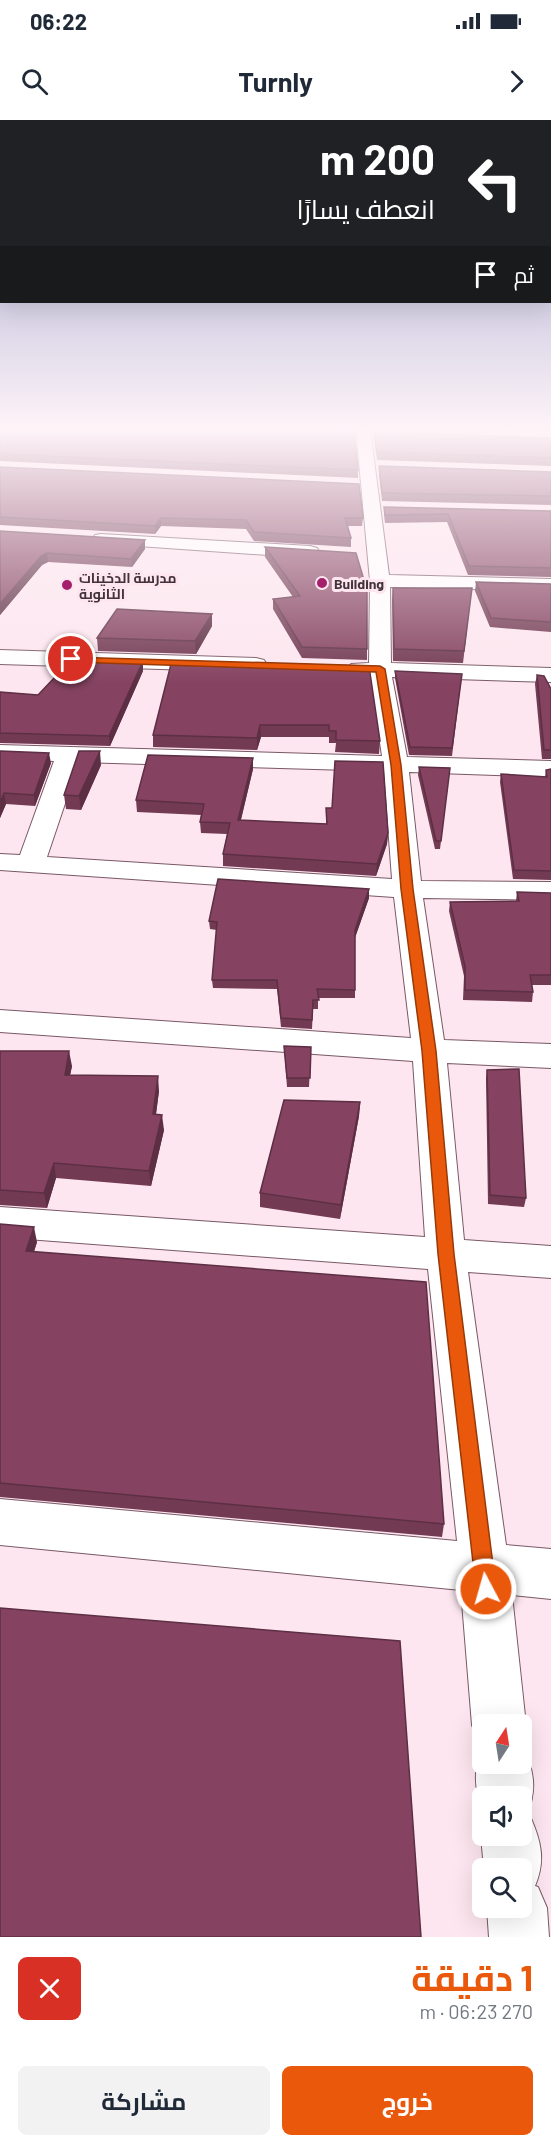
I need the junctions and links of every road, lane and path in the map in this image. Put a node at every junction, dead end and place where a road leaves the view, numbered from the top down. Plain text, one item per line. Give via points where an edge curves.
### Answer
1 (371, 514) edge
2 (82, 537) edge
3 (330, 553) edge
4 (370, 564) junction
5 (551, 585) edge
6 (0, 657) edge
7 (273, 666) edge
8 (333, 668) edge
9 (380, 669) junction
10 (551, 675) edge
11 (0, 752) edge
12 (69, 754) junction
13 (396, 765) junction
14 (551, 769) edge
15 (0, 862) edge
16 (31, 864) junction
17 (407, 889) junction
18 (551, 891) edge
19 (0, 1021) edge
20 (429, 1051) junction
21 (551, 1056) edge
22 (0, 1222) edge
23 (446, 1254) junction
24 (551, 1262) edge
25 (0, 1522) edge
26 (484, 1567) junction
27 (551, 1574) edge
28 (498, 1714) edge
29 (518, 1918) edge
30 (519, 1937) edge

1 - 4 street
2 - 3 street
4 - 5 street
4 - 9 street
6 - 7 street
8 - 9 street
9 - 10 street
9 - 13 street
11 - 12 street
12 - 13 street
12 - 16 street
13 - 14 street
13 - 17 street
15 - 16 street
16 - 17 street
17 - 18 street
17 - 20 street
19 - 20 street
20 - 21 street
20 - 23 street
22 - 23 street
23 - 24 street
23 - 26 street
25 - 26 street
26 - 27 street
26 - 28 street
29 - 30 street

